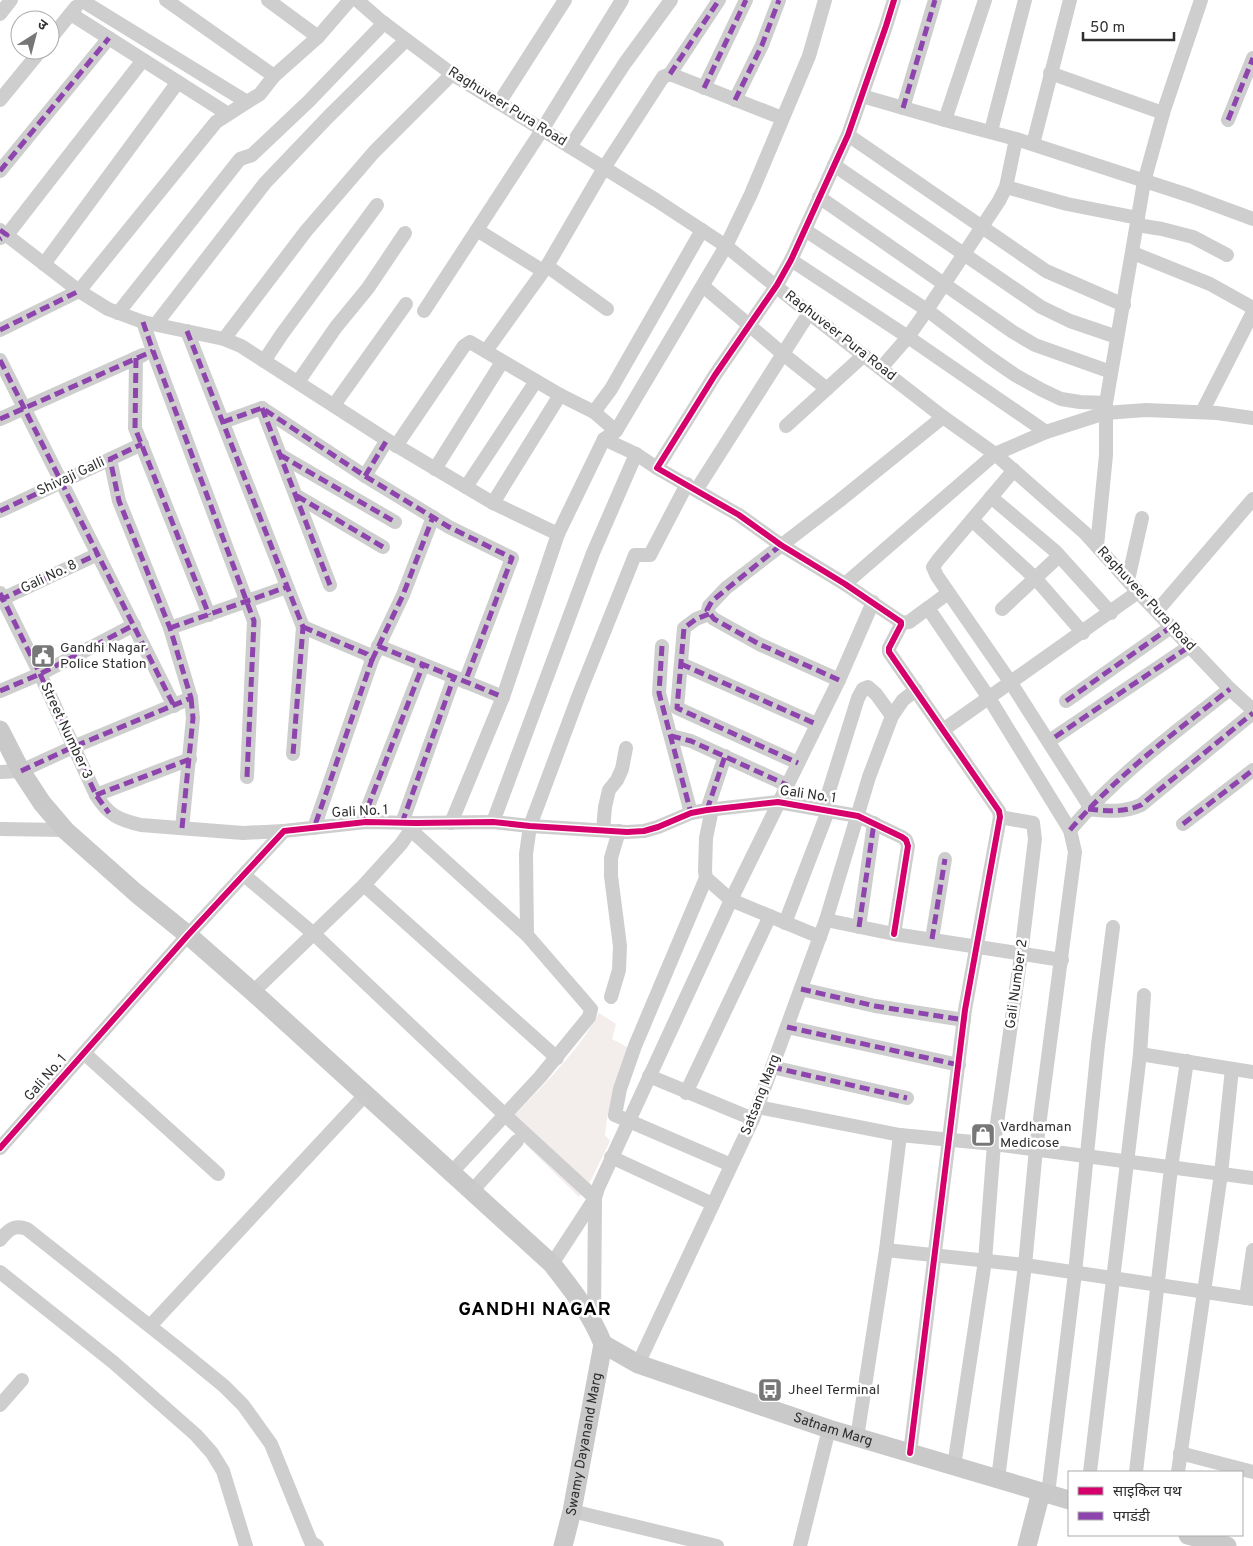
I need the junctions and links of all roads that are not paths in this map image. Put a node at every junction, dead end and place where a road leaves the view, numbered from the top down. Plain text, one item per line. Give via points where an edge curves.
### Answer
1 (11, 0) edge
2 (166, 0) edge
3 (268, 0) edge
4 (350, 0) edge
5 (357, 0) edge
6 (565, 0) edge
7 (622, 0) edge
8 (670, 0) edge
9 (719, 0) edge
10 (746, 0) edge
11 (779, 0) edge
12 (825, 0) edge
13 (894, 0) edge
14 (935, 0) edge
15 (985, 0) edge
16 (1025, 0) edge
17 (1070, 0) edge
18 (1201, 0) edge
19 (81, 1) edge
20 (0, 14) edge
21 (71, 14) junction
22 (384, 23) junction
23 (60, 27) edge
24 (318, 37) junction
25 (109, 38) junction
26 (406, 40) junction
27 (1253, 58) edge
28 (33, 60) edge
29 (143, 60) junction
30 (1050, 73) junction
31 (452, 74) junction
32 (670, 74) junction
33 (274, 76) junction
34 (178, 82) junction
35 (704, 88) junction
36 (862, 96) junction
37 (0, 100) edge
38 (735, 100) junction
39 (247, 102) junction
40 (499, 103) junction
41 (903, 108) junction
42 (1163, 113) junction
43 (228, 114) junction
44 (782, 118) junction
45 (945, 120) junction
46 (1228, 120) dead end
47 (542, 130) junction
48 (991, 131) junction
49 (848, 135) junction
50 (1016, 139) junction
51 (1032, 144) junction
52 (570, 147) junction
53 (834, 165) junction
54 (604, 168) junction
55 (0, 171) edge
56 (1144, 182) junction
57 (1006, 187) junction
58 (819, 197) junction
59 (377, 205) dead end
60 (1253, 219) edge
61 (1138, 221) junction
62 (982, 228) junction
63 (477, 230) junction
64 (702, 230) junction
65 (805, 230) junction
66 (405, 232) dead end
67 (2, 235) edge
68 (726, 246) junction
69 (1133, 253) junction
70 (962, 254) junction
71 (1227, 255) dead end
72 (791, 260) junction
73 (44, 264) junction
74 (545, 268) junction
75 (945, 283) junction
76 (776, 285) junction
77 (703, 286) junction
78 (79, 291) junction
79 (406, 304) dead end
80 (1124, 305) junction
81 (1253, 308) edge
82 (607, 309) dead end
83 (927, 310) junction
84 (424, 311) dead end
85 (1253, 312) edge
86 (118, 313) junction
87 (809, 313) junction
88 (150, 323) junction
89 (750, 326) junction
90 (0, 330) edge
91 (187, 331) junction
92 (908, 337) junction
93 (1117, 337) junction
94 (224, 339) junction
95 (153, 351) junction
96 (486, 352) junction
97 (783, 354) junction
98 (864, 355) junction
99 (136, 358) junction
100 (0, 360) edge
101 (264, 361) junction
102 (502, 362) junction
103 (881, 368) junction
104 (1111, 372) junction
105 (536, 381) junction
106 (298, 382) junction
107 (827, 389) junction
108 (560, 395) junction
109 (334, 405) junction
110 (24, 408) junction
111 (262, 408) junction
112 (1106, 408) junction
113 (594, 412) junction
114 (1202, 412) junction
115 (943, 417) junction
116 (1253, 418) edge
117 (0, 419) edge
118 (222, 422) junction
119 (786, 426) dead end
120 (1046, 432) junction
121 (610, 435) junction
122 (392, 443) junction
123 (142, 444) junction
124 (636, 454) junction
125 (995, 454) junction
126 (280, 455) junction
127 (110, 458) junction
128 (657, 468) junction
129 (435, 469) junction
130 (1014, 470) junction
131 (365, 476) junction
132 (62, 481) junction
133 (466, 487) junction
134 (692, 487) junction
135 (296, 496) junction
136 (991, 497) junction
137 (493, 503) junction
138 (1251, 505) edge
139 (0, 511) edge
140 (432, 517) junction
141 (1142, 518) dead end
142 (972, 520) junction
143 (396, 522) dead end
144 (558, 534) junction
145 (781, 545) junction
146 (1097, 546) junction
147 (383, 547) dead end
148 (98, 554) junction
149 (1059, 556) junction
150 (1036, 579) junction
151 (1128, 580) junction
152 (846, 584) junction
153 (330, 585) dead end
154 (287, 587) junction
155 (1138, 592) junction
156 (948, 593) junction
157 (1, 597) edge
158 (247, 601) junction
159 (874, 602) junction
160 (928, 608) junction
161 (1002, 609) dead end
162 (1157, 612) junction
163 (1110, 613) junction
164 (209, 614) junction
165 (709, 614) junction
166 (901, 623) junction
167 (134, 625) junction
168 (303, 627) junction
169 (1171, 627) junction
170 (170, 628) junction
171 (1083, 633) junction
172 (378, 646) junction
173 (662, 646) dead end
174 (1190, 646) junction
175 (372, 660) junction
176 (423, 664) junction
177 (681, 664) junction
178 (40, 674) junction
179 (459, 679) junction
180 (839, 680) junction
181 (1012, 682) junction
182 (1230, 689) junction
183 (916, 690) junction
184 (0, 691) edge
185 (503, 697) junction
186 (191, 698) junction
187 (989, 698) junction
188 (1066, 701) dead end
189 (174, 706) junction
190 (1253, 712) edge
191 (892, 716) junction
192 (816, 724) junction
193 (0, 730) edge
194 (943, 730) junction
195 (671, 736) junction
196 (1055, 738) dead end
197 (73, 746) junction
198 (626, 748) dead end
199 (293, 754) dead end
200 (725, 756) junction
201 (190, 759) junction
202 (798, 763) junction
203 (1253, 770) edge
204 (22, 771) junction
205 (0, 772) edge
206 (247, 777) dead end
207 (787, 785) junction
208 (96, 796) junction
209 (778, 802) junction
210 (1089, 808) junction
211 (710, 809) junction
212 (825, 810) junction
213 (691, 813) junction
214 (858, 816) junction
215 (1000, 817) junction
216 (362, 822) junction
217 (493, 822) junction
218 (451, 823) junction
219 (874, 823) junction
220 (1183, 824) dead end
221 (410, 826) junction
222 (530, 826) junction
223 (182, 828) junction
224 (314, 828) junction
225 (0, 829) edge
226 (65, 830) junction
227 (603, 830) junction
228 (1070, 830) junction
229 (284, 831) junction
230 (620, 831) junction
231 (946, 859) dead end
232 (244, 875) junction
233 (706, 878) junction
234 (364, 885) junction
235 (731, 900) junction
236 (770, 916) junction
237 (826, 920) junction
238 (785, 923) junction
239 (859, 927) junction
240 (1113, 927) dead end
241 (180, 929) junction
242 (314, 934) junction
243 (894, 934) junction
244 (527, 935) junction
245 (820, 937) junction
246 (932, 939) junction
247 (977, 947) junction
248 (1022, 955) junction
249 (1062, 960) junction
250 (801, 989) junction
251 (252, 992) junction
252 (1144, 995) dead end
253 (611, 997) dead end
254 (964, 1020) junction
255 (787, 1027) junction
256 (84, 1053) junction
257 (1140, 1054) junction
258 (557, 1058) junction
259 (1187, 1061) junction
260 (959, 1065) junction
261 (772, 1067) junction
262 (1232, 1069) junction
263 (1253, 1072) edge
264 (649, 1076) junction
265 (686, 1092) junction
266 (366, 1094) junction
267 (907, 1098) dead end
268 (755, 1113) junction
269 (505, 1115) junction
270 (628, 1122) junction
271 (900, 1135) junction
272 (950, 1140) junction
273 (517, 1141) dead end
274 (994, 1144) junction
275 (0, 1148) edge
276 (1036, 1149) junction
277 (612, 1156) junction
278 (1087, 1156) junction
279 (1126, 1162) junction
280 (731, 1165) junction
281 (1170, 1168) junction
282 (452, 1172) junction
283 (218, 1174) dead end
284 (1221, 1174) junction
285 (1253, 1178) edge
286 (472, 1191) junction
287 (595, 1198) junction
288 (713, 1204) junction
289 (0, 1240) edge
290 (886, 1250) junction
291 (1253, 1250) edge
292 (934, 1255) junction
293 (985, 1261) junction
294 (552, 1264) junction
295 (1025, 1264) junction
296 (0, 1272) edge
297 (1075, 1273) junction
298 (1112, 1277) junction
299 (1158, 1286) junction
300 (1203, 1292) junction
301 (1250, 1298) edge
302 (594, 1322) junction
303 (150, 1326) junction
304 (603, 1344) junction
305 (638, 1364) junction
306 (22, 1380) dead end
307 (0, 1405) edge
308 (828, 1429) junction
309 (858, 1438) junction
310 (910, 1453) junction
311 (1180, 1453) junction
312 (954, 1466) junction
313 (1090, 1471) edge
314 (1136, 1471) edge
315 (1178, 1471) edge
316 (1253, 1472) edge
317 (998, 1479) junction
318 (1044, 1493) junction
319 (1068, 1500) edge
320 (572, 1511) junction
321 (1192, 1536) edge
322 (246, 1546) edge
323 (317, 1546) edge
324 (563, 1546) edge
325 (717, 1546) edge
326 (800, 1546) edge
327 (1027, 1546) edge
328 (1227, 1546) edge

1 - 20 street
2 - 33 street
3 - 24 street
4 - 24 street
5 - 22 street, Raghuveer Pura Road
6 - 40 street
7 - 47 street
8 - 52 street
9 - 32 street
10 - 35 street
11 - 38 street via 762,45
12 - 44 street via 809,56
13 - 36 street
14 - 41 street
15 - 45 street
16 - 48 street
17 - 30 street
18 - 42 street
19 - 21 street
19 - 39 street
21 - 23 street
21 - 25 street
22 - 26 street, Raghuveer Pura Road
22 - 86 street via 309,101 252,154 240,159
24 - 33 street
25 - 29 street
25 - 55 street
26 - 31 street, Raghuveer Pura Road
26 - 88 street via 265,183
27 - 46 street
28 - 37 street
29 - 34 street
29 - 67 street
30 - 42 street
30 - 51 street
31 - 40 street, Raghuveer Pura Road
31 - 94 street via 374,152 312,224
32 - 35 street
32 - 54 street via 663,77
33 - 39 street via 260,94
34 - 43 street
34 - 73 street
35 - 38 street
36 - 41 street
36 - 49 street
38 - 44 street
39 - 43 street
40 - 47 street, Raghuveer Pura Road
41 - 45 street
42 - 56 street
43 - 78 street via 216,122
44 - 68 street
45 - 48 street
47 - 52 street, Raghuveer Pura Road
47 - 63 street
48 - 50 street
49 - 53 street
49 - 62 street
50 - 51 street
50 - 57 street
51 - 56 street
52 - 54 street, Raghuveer Pura Road
53 - 58 street
53 - 70 street
54 - 64 street, Raghuveer Pura Road
54 - 74 street
56 - 60 street
56 - 61 street
57 - 61 street
57 - 62 street
58 - 65 street
58 - 75 street
59 - 101 street
61 - 69 street
61 - 71 street via 1193,237
62 - 70 street
62 - 80 street via 1046,271
63 - 74 street
63 - 84 street
64 - 68 street, Raghuveer Pura Road
64 - 113 street
65 - 72 street
65 - 83 street
66 - 106 street
67 - 73 street
68 - 76 street, Raghuveer Pura Road
68 - 77 street
69 - 80 street
69 - 81 street via 1210,284
70 - 75 street
70 - 93 street via 1041,307
72 - 76 street
72 - 92 street
73 - 78 street
74 - 82 street
74 - 96 street
75 - 83 street
75 - 104 street via 1035,345
76 - 87 street, Raghuveer Pura Road
76 - 89 street
77 - 89 street
77 - 121 street
78 - 86 street
78 - 90 street
79 - 109 street
80 - 93 street
83 - 92 street
83 - 112 street via 989,357 1042,390 1061,399
85 - 114 street
86 - 88 street
87 - 97 street
87 - 98 street, Raghuveer Pura Road
88 - 91 street
88 - 95 street
89 - 97 street
89 - 128 street
91 - 94 street
91 - 118 street
92 - 103 street
92 - 120 street
93 - 104 street
94 - 101 street
95 - 99 street
95 - 158 street
96 - 102 street
96 - 122 street via 470,342 466,344
97 - 107 street
97 - 134 street
98 - 103 street, Raghuveer Pura Road
98 - 107 street
99 - 110 street
99 - 123 street via 135,428
100 - 110 street
101 - 106 street
102 - 105 street
102 - 129 street
103 - 115 street, Raghuveer Pura Road
104 - 112 street
105 - 108 street
105 - 133 street
106 - 109 street
107 - 119 street
108 - 113 street
108 - 137 street
109 - 122 street
110 - 117 street
110 - 132 street
111 - 118 street
111 - 126 street
111 - 131 street
112 - 114 street
112 - 120 street
112 - 146 street via 1106,455
113 - 121 street
114 - 116 street
115 - 125 street, Raghuveer Pura Road
115 - 145 street
118 - 154 street
120 - 125 street
121 - 124 street
121 - 144 street
122 - 129 street
122 - 131 street
123 - 127 street, Shivaji Galli
123 - 164 street
124 - 128 street
124 - 217 street via 593,553
125 - 130 street, Raghuveer Pura Road
125 - 152 street
126 - 135 street
126 - 143 street
127 - 132 street, Shivaji Galli
127 - 170 street via 119,501
128 - 134 street
129 - 133 street
130 - 136 street
130 - 146 street, Raghuveer Pura Road
131 - 140 street
132 - 139 street, Shivaji Galli
132 - 148 street
133 - 137 street
134 - 145 street
134 - 222 street via 650,555 635,555
135 - 147 street
135 - 153 street
136 - 142 street
136 - 149 street
137 - 144 street
138 - 162 street
140 - 172 street
140 - 179 street via 512,558
141 - 151 street
142 - 150 street
142 - 156 street via 933,567
144 - 185 street
145 - 152 street
145 - 165 street via 712,601 707,610
146 - 151 street, Raghuveer Pura Road
148 - 157 street, Gali No. 8
148 - 167 street
149 - 150 street
149 - 163 street
150 - 161 street
150 - 171 street
151 - 155 street, Raghuveer Pura Road
152 - 159 street
154 - 158 street
154 - 168 street
155 - 162 street, Raghuveer Pura Road
155 - 163 street
156 - 160 street
156 - 181 street
157 - 178 street, Street Number 3
158 - 164 street
158 - 206 street via 254,621
159 - 166 street
159 - 180 street
160 - 166 street via 909,622
160 - 187 street
162 - 169 street, Raghuveer Pura Road
163 - 171 street
164 - 170 street
165 - 177 street via 684,628
165 - 180 street via 759,644
166 - 183 street via 888,650
167 - 178 street
167 - 189 street
168 - 175 street via 367,654
168 - 199 street
169 - 174 street, Raghuveer Pura Road
169 - 188 street
170 - 186 street
171 - 181 street
172 - 175 street
172 - 176 street
173 - 195 street via 659,693
174 - 182 street, Raghuveer Pura Road
174 - 196 street
175 - 224 street
176 - 179 street
176 - 216 street
177 - 192 street
177 - 202 street via 677,708
178 - 184 street
178 - 197 street, Street Number 3
179 - 185 street
179 - 221 street
180 - 192 street
181 - 187 street
181 - 210 street
182 - 190 street, Raghuveer Pura Road
182 - 210 street via 1146,756
183 - 191 street, Satsang Marg via 903,700
183 - 194 street
185 - 218 street
186 - 189 street
186 - 201 street
187 - 194 street
187 - 228 street
189 - 197 street
190 - 210 street via 1141,805 1128,811 1114,812
191 - 212 street via 876,694 868,687 863,689
191 - 214 street, Satsang Marg
192 - 202 street
193 - 204 street
194 - 215 street
195 - 200 street
195 - 213 street
197 - 204 street
197 - 208 street, Street Number 3
198 - 227 street via 618,780 609,790 604,807
200 - 207 street
200 - 211 street
201 - 208 street
201 - 223 street
202 - 207 street
203 - 220 street
204 - 205 street
204 - 226 street via 42,803
207 - 209 street
208 - 223 street, Street Number 3 via 109,813 124,821
209 - 211 street, Gali No. 1
209 - 212 street, Gali No. 1
209 - 235 street
210 - 228 street
211 - 213 street, Gali No. 1
211 - 233 street
212 - 214 street, Gali No. 1
212 - 238 street
213 - 230 street, Gali No. 1 via 658,827
214 - 219 street, Gali No. 1
214 - 237 street, Satsang Marg
215 - 247 street
215 - 248 street, Gali Number 2 via 1033,823 1035,839
216 - 221 street, Gali No. 1
216 - 224 street, Gali No. 1
217 - 218 street, Gali No. 1
217 - 222 street, Gali No. 1
218 - 221 street, Gali No. 1
219 - 239 street
219 - 243 street, Gali No. 1 via 902,837 908,846
221 - 234 street
221 - 244 street
222 - 227 street, Gali No. 1
222 - 244 street via 526,854
223 - 229 street
224 - 229 street, Gali No. 1
225 - 226 street
226 - 241 street
227 - 230 street, Gali No. 1
228 - 249 street via 1074,862
229 - 232 street, Gali No. 1
230 - 253 street via 611,858 620,946 619,970
231 - 246 street
232 - 241 street, Gali No. 1
232 - 242 street
233 - 235 street
233 - 270 street via 620,1089 615,1115
234 - 242 street
234 - 258 street
235 - 236 street
235 - 264 street
236 - 238 street
236 - 265 street
237 - 239 street
237 - 245 street, Satsang Marg
238 - 245 street
239 - 243 street
240 - 278 street
241 - 251 street
241 - 256 street, Gali No. 1
242 - 251 street
242 - 269 street
243 - 246 street
244 - 258 street via 591,1009 589,1017
245 - 250 street, Satsang Marg
246 - 247 street
247 - 248 street
247 - 254 street
248 - 249 street
248 - 274 street, Gali Number 2
249 - 276 street
250 - 254 street via 875,1006
250 - 255 street, Satsang Marg
251 - 266 street
252 - 257 street
254 - 260 street
255 - 260 street
255 - 261 street, Satsang Marg
256 - 275 street, Gali No. 1
256 - 283 street
257 - 259 street
257 - 279 street
258 - 269 street
259 - 262 street
259 - 281 street
260 - 272 street
261 - 267 street
261 - 268 street, Satsang Marg
262 - 263 street
262 - 284 street
264 - 265 street
264 - 270 street
265 - 268 street
266 - 282 street
266 - 303 street
268 - 271 street
268 - 280 street, Satsang Marg
269 - 282 street
269 - 287 street
270 - 277 street
270 - 280 street
271 - 272 street
271 - 290 street
272 - 274 street
272 - 292 street
273 - 286 street
274 - 276 street
274 - 293 street, Gali Number 2
276 - 278 street
276 - 295 street
277 - 287 street
277 - 288 street
278 - 279 street
278 - 297 street
279 - 281 street
279 - 298 street
280 - 288 street, Satsang Marg
281 - 284 street
281 - 299 street
282 - 286 street
284 - 285 street
284 - 300 street
286 - 294 street
287 - 294 street
287 - 302 street
288 - 305 street, Satsang Marg
289 - 303 street via 14,1227 26,1229
290 - 292 street
290 - 309 street
291 - 301 street
292 - 293 street
292 - 310 street
293 - 295 street
293 - 312 street, Gali Number 2
294 - 302 street
295 - 297 street
295 - 317 street
296 - 322 street via 113,1362 196,1435 223,1471
297 - 298 street
297 - 318 street
298 - 299 street
298 - 313 street
299 - 300 street
299 - 314 street
300 - 301 street
300 - 311 street
302 - 304 street
303 - 323 street via 224,1386 261,1428 271,1444 308,1536
304 - 305 street, Satnam Marg
304 - 320 street, Swamy Dayanand Marg
305 - 308 street, Satnam Marg
306 - 307 street
308 - 309 street, Satnam Marg
308 - 326 street
309 - 310 street, Satnam Marg
310 - 312 street, Satnam Marg
311 - 315 street
311 - 316 street
312 - 317 street, Satnam Marg
317 - 318 street, Satnam Marg
318 - 319 street, Satnam Marg
318 - 327 street
320 - 324 street, Swamy Dayanand Marg
320 - 325 street
321 - 328 street

